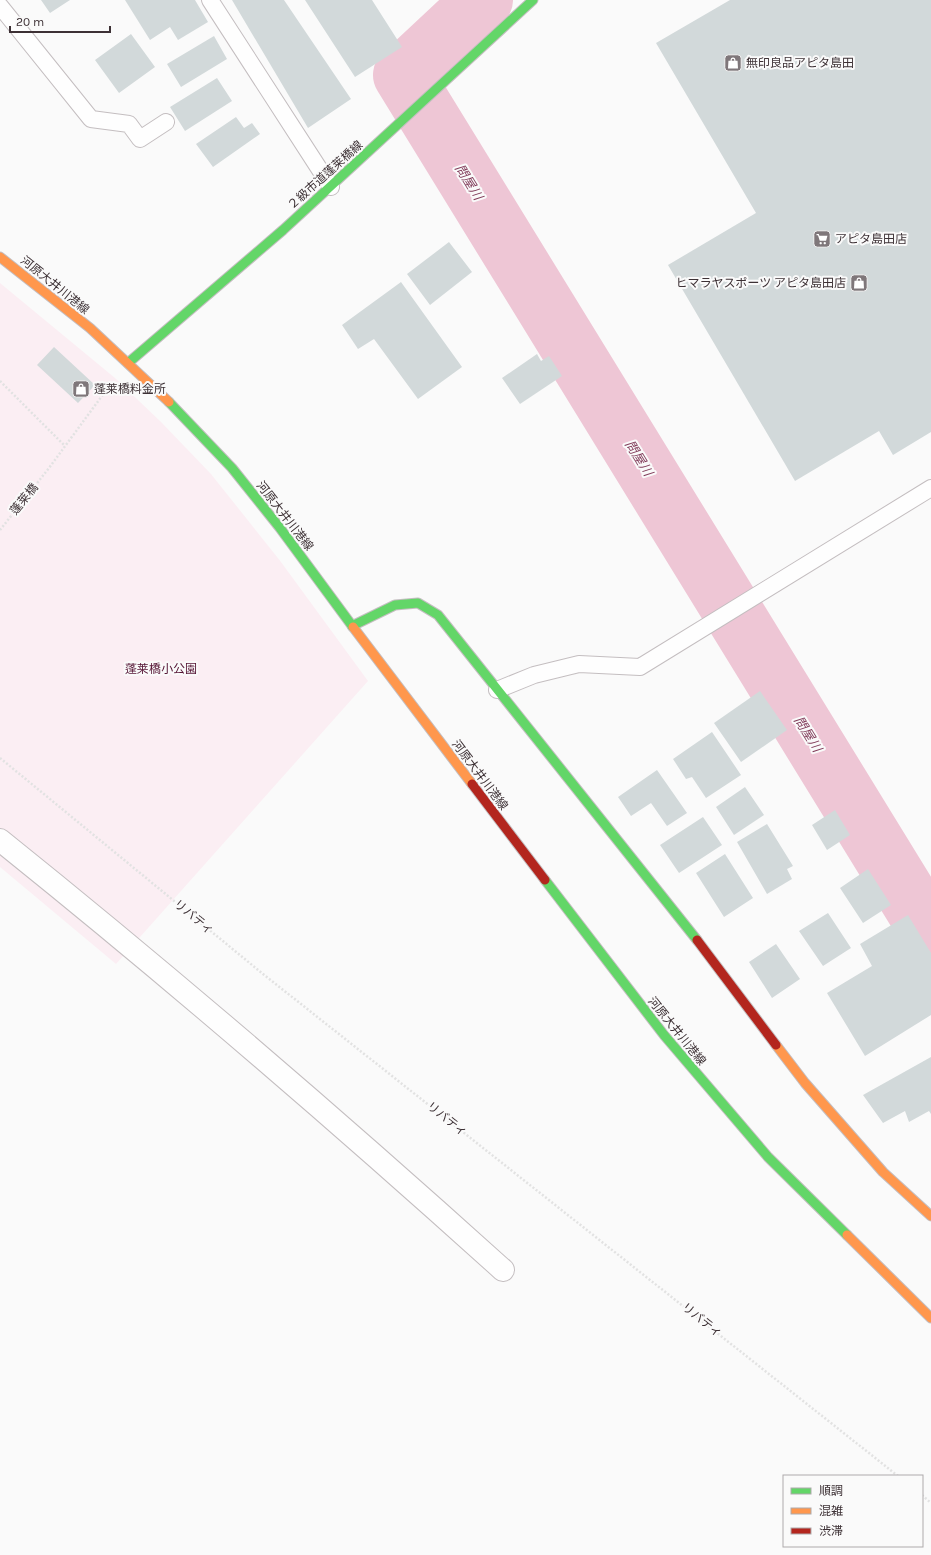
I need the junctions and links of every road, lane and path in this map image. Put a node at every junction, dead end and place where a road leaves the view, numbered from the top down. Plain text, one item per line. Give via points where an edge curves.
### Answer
1 (210, 0) edge
2 (534, 0) edge
3 (0, 6) edge
4 (166, 122) dead end
5 (331, 186) junction
6 (0, 257) edge
7 (128, 363) junction
8 (0, 381) edge
9 (65, 446) junction
10 (931, 488) edge
11 (0, 530) edge
12 (352, 626) junction
13 (497, 690) junction
14 (0, 758) edge
15 (0, 840) edge
16 (931, 1216) edge
17 (503, 1270) dead end
18 (931, 1318) edge
19 (897, 1475) edge
20 (923, 1496) edge
21 (931, 1502) edge

1 - 5 lane
2 - 5 street, ２級市道蓬莱橋線
3 - 4 lane via 91,119 129,124 140,139
5 - 7 street, ２級市道蓬莱橋線
6 - 7 street, 河原大井川港線 via 90,328
7 - 9 path, 蓬莱橋
7 - 12 street, 河原大井川港線 via 232,468
8 - 9 path
9 - 11 path, 蓬莱橋
10 - 13 lane via 640,666 578,664 534,675
12 - 13 street via 395,605 418,603 438,615
12 - 18 street, 河原大井川港線 via 664,1035 768,1157
13 - 16 street via 711,958 805,1083 882,1172
14 - 19 path, リバティ via 263,974
15 - 17 street via 98,918 357,1138
20 - 21 path

